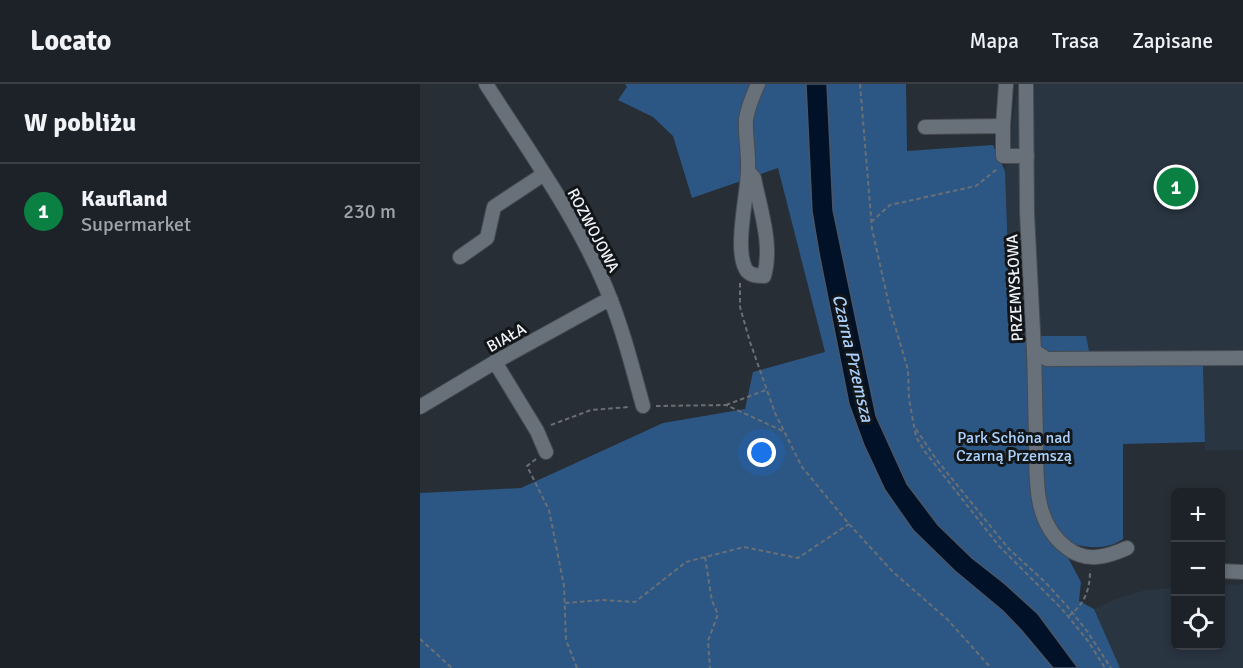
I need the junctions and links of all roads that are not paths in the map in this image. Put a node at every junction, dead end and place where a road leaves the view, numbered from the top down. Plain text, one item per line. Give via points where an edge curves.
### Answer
1 (486, 84) edge
2 (758, 84) edge
3 (1006, 84) edge
4 (1026, 84) edge
5 (1003, 126) junction
6 (925, 128) dead end
7 (1027, 156) junction
8 (748, 172) junction
9 (544, 174) junction
10 (460, 257) dead end
11 (611, 300) junction
12 (1034, 351) junction
13 (1243, 358) edge
14 (495, 362) junction
15 (643, 406) road end
16 (420, 407) edge
17 (546, 452) dead end
18 (1127, 548) dead end
19 (1225, 571) edge
20 (1243, 572) edge

1 - 9 street, ROZWOJOWA
2 - 8 street via 746,121
3 - 5 street
4 - 7 street, PRZEMYSŁOWA
5 - 6 street
5 - 7 street via 1004,156
7 - 12 street, PRZEMYSŁOWA
8 - 8 street via 742,256 747,270 764,276 768,262 766,240 754,178
9 - 10 street via 494,207 487,238
9 - 11 street, ROZWOJOWA
11 - 14 street, BIAŁA
11 - 15 street, ROZWOJOWA
12 - 13 street, PRZEMYSŁOWA via 1047,359
12 - 18 street via 1037,480 1048,530 1077,555 1089,558
14 - 16 street, BIAŁA
14 - 17 street
19 - 20 street

